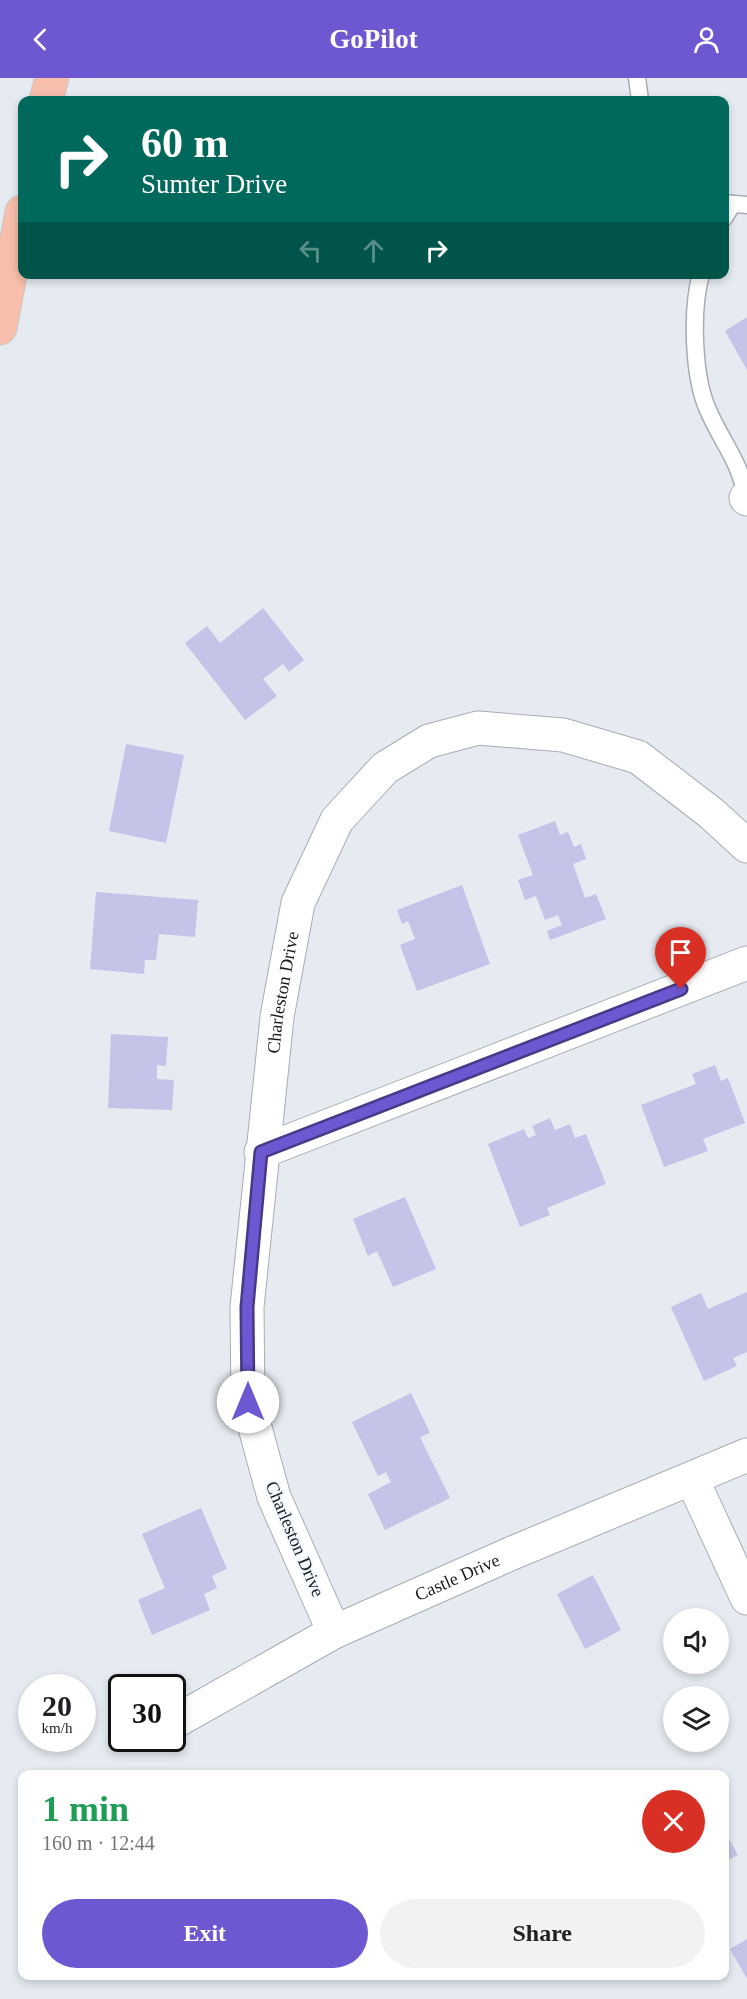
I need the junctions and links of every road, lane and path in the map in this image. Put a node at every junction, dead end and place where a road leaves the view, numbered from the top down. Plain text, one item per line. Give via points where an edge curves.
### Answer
1 (52, 78) edge
2 (637, 78) edge
3 (47, 96) edge
4 (639, 96) edge
5 (18, 233) edge
6 (700, 279) edge
7 (0, 328) edge
8 (746, 499) edge
9 (747, 846) edge
10 (747, 963) edge
11 (261, 1152) junction
12 (747, 1455) edge
13 (692, 1479) junction
14 (747, 1598) edge
15 (334, 1632) junction
16 (186, 1715) edge

1 - 3 highway
2 - 4 lane
5 - 7 highway
6 - 8 lane via 694,346 702,388 707,409 742,474
9 - 11 street, Charleston Drive via 638,757 563,735 478,728 429,741 385,768 337,820 298,903 277,1017
10 - 11 street
11 - 15 street, Charleston Drive via 247,1307 248,1402 274,1497
12 - 13 street, Castle Drive
13 - 14 street
13 - 15 street, Castle Drive
15 - 16 street, Castle Drive

